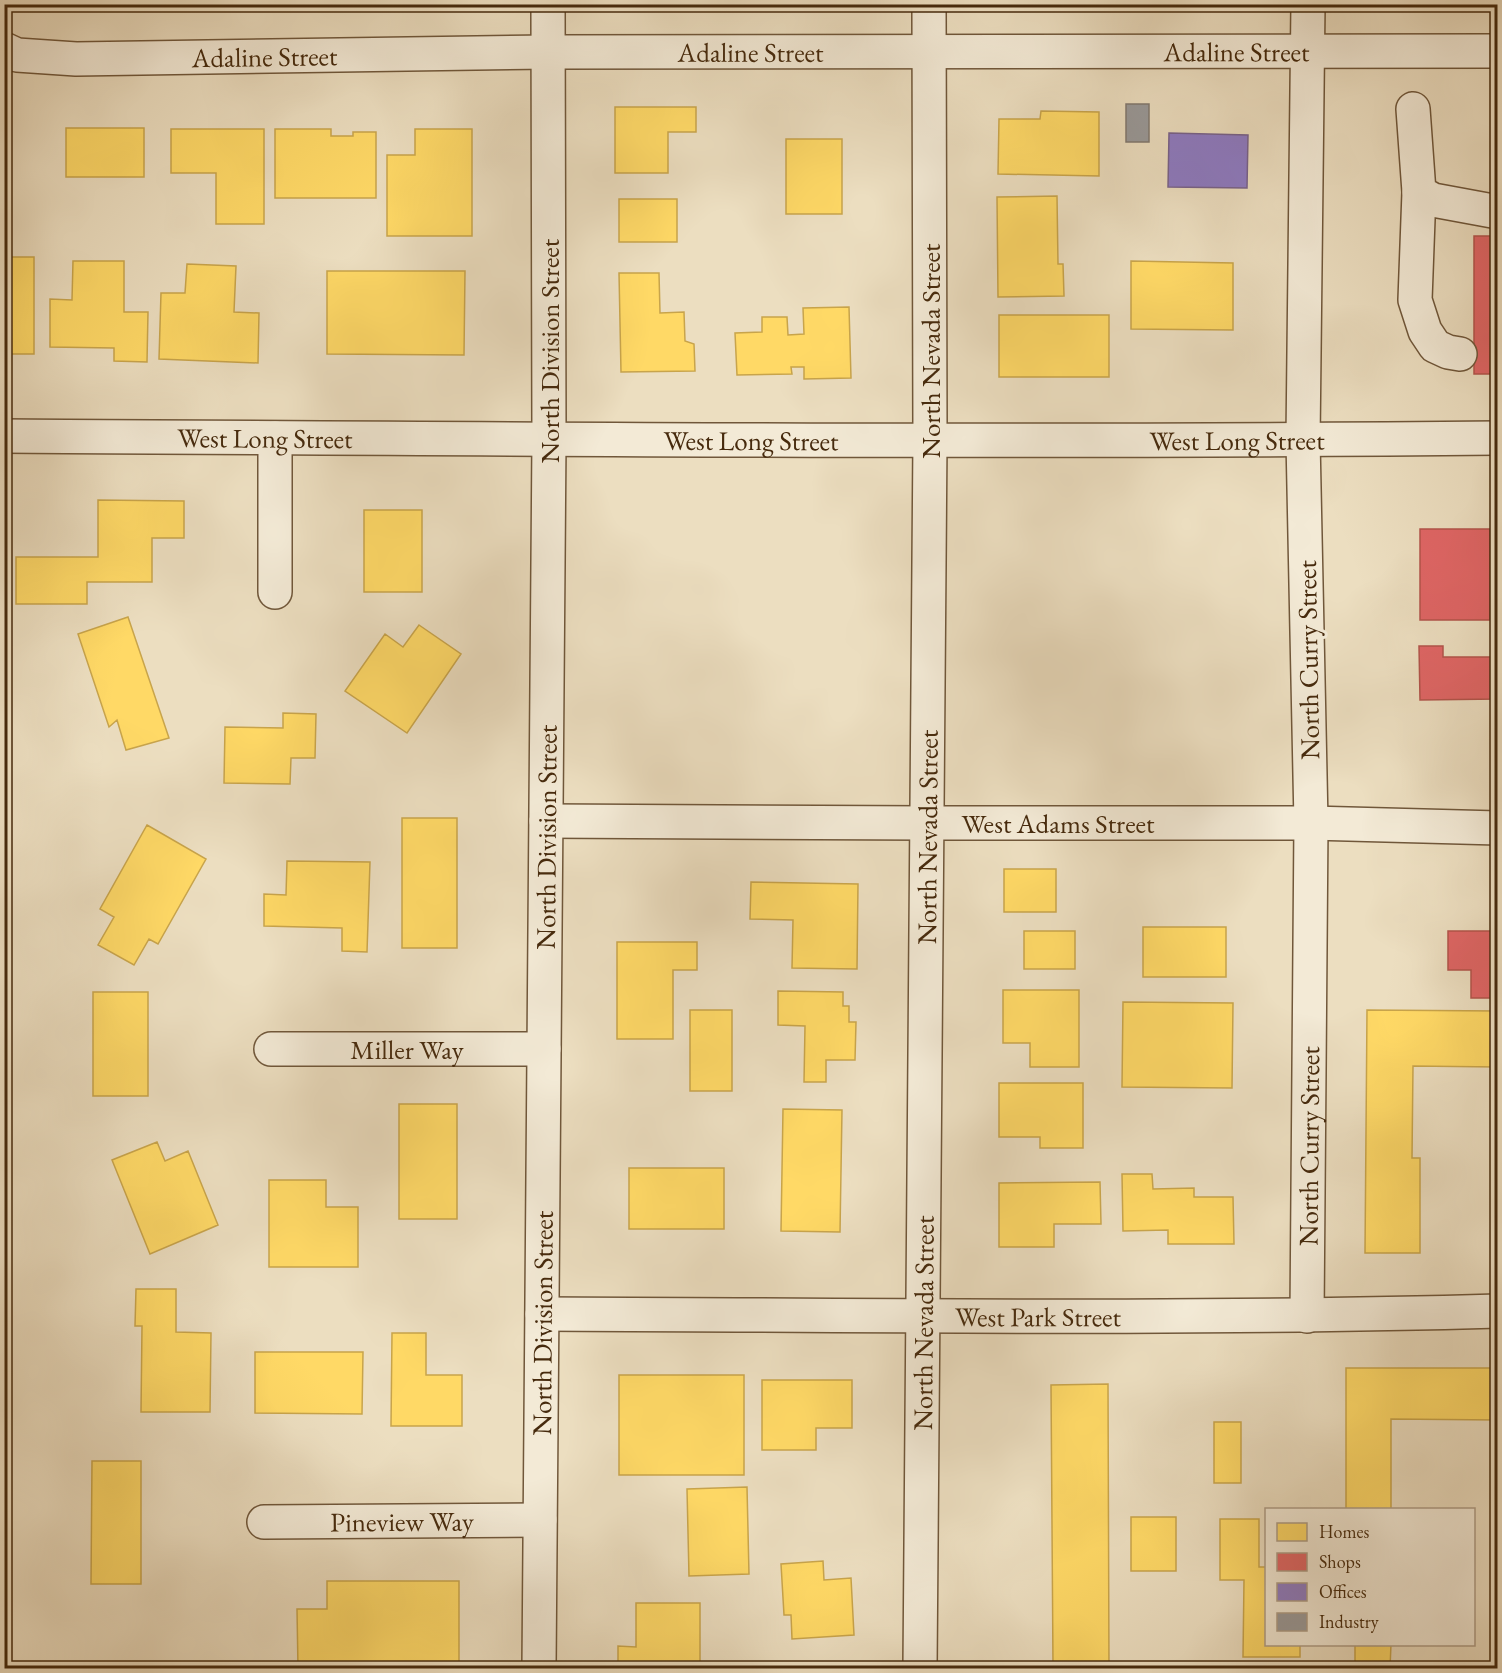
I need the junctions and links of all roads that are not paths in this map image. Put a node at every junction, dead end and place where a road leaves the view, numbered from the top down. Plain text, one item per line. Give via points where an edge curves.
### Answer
1 (548, 4) edge
2 (929, 4) edge
3 (1308, 4) edge
4 (4, 49) edge
5 (928, 51) junction
6 (1497, 51) edge
7 (548, 52) junction
8 (1308, 52) junction
9 (1413, 109) dead end
10 (1419, 192) junction
11 (1497, 212) edge
12 (1460, 354) dead end
13 (4, 436) edge
14 (274, 438) junction
15 (1497, 438) edge
16 (549, 440) junction
17 (930, 440) junction
18 (1303, 440) junction
19 (274, 592) dead end
20 (546, 821) junction
21 (927, 823) junction
22 (1311, 823) junction
23 (1497, 828) edge
24 (271, 1049) dead end
25 (544, 1049) junction
26 (1497, 1311) edge
27 (542, 1314) junction
28 (922, 1316) junction
29 (1307, 1316) junction
30 (540, 1520) junction
31 (264, 1522) dead end
32 (539, 1668) edge
33 (920, 1668) edge

1 - 7 street, North Division Street
2 - 5 street, North Nevada Street
3 - 8 street, North Curry Street
4 - 7 street, Adaline Street via 17,55 76,59
5 - 7 street, Adaline Street
5 - 8 street, Adaline Street
5 - 17 street, North Nevada Street
6 - 8 street, Adaline Street
7 - 16 street, North Division Street
8 - 18 street, North Curry Street
9 - 10 street
10 - 11 street via 1433,200
10 - 12 street via 1415,300 1425,331 1435,346
13 - 14 street, West Long Street
14 - 16 street, West Long Street
14 - 19 street
15 - 18 street, West Long Street
16 - 17 street, West Long Street
16 - 20 street, North Division Street
17 - 18 street, West Long Street
17 - 21 street, North Nevada Street
18 - 22 street, North Curry Street
20 - 21 street, West Adams Street
20 - 25 street, North Division Street
21 - 22 street, West Adams Street
21 - 28 street, North Nevada Street
22 - 23 street, West Adams Street
22 - 29 street, North Curry Street
24 - 25 street, Miller Way
25 - 27 street, North Division Street
26 - 29 street, West Park Street
27 - 28 street, West Park Street
27 - 30 street, North Division Street
28 - 29 street, West Park Street
28 - 33 street, North Nevada Street
30 - 31 street, Pineview Way
30 - 32 street, North Division Street

